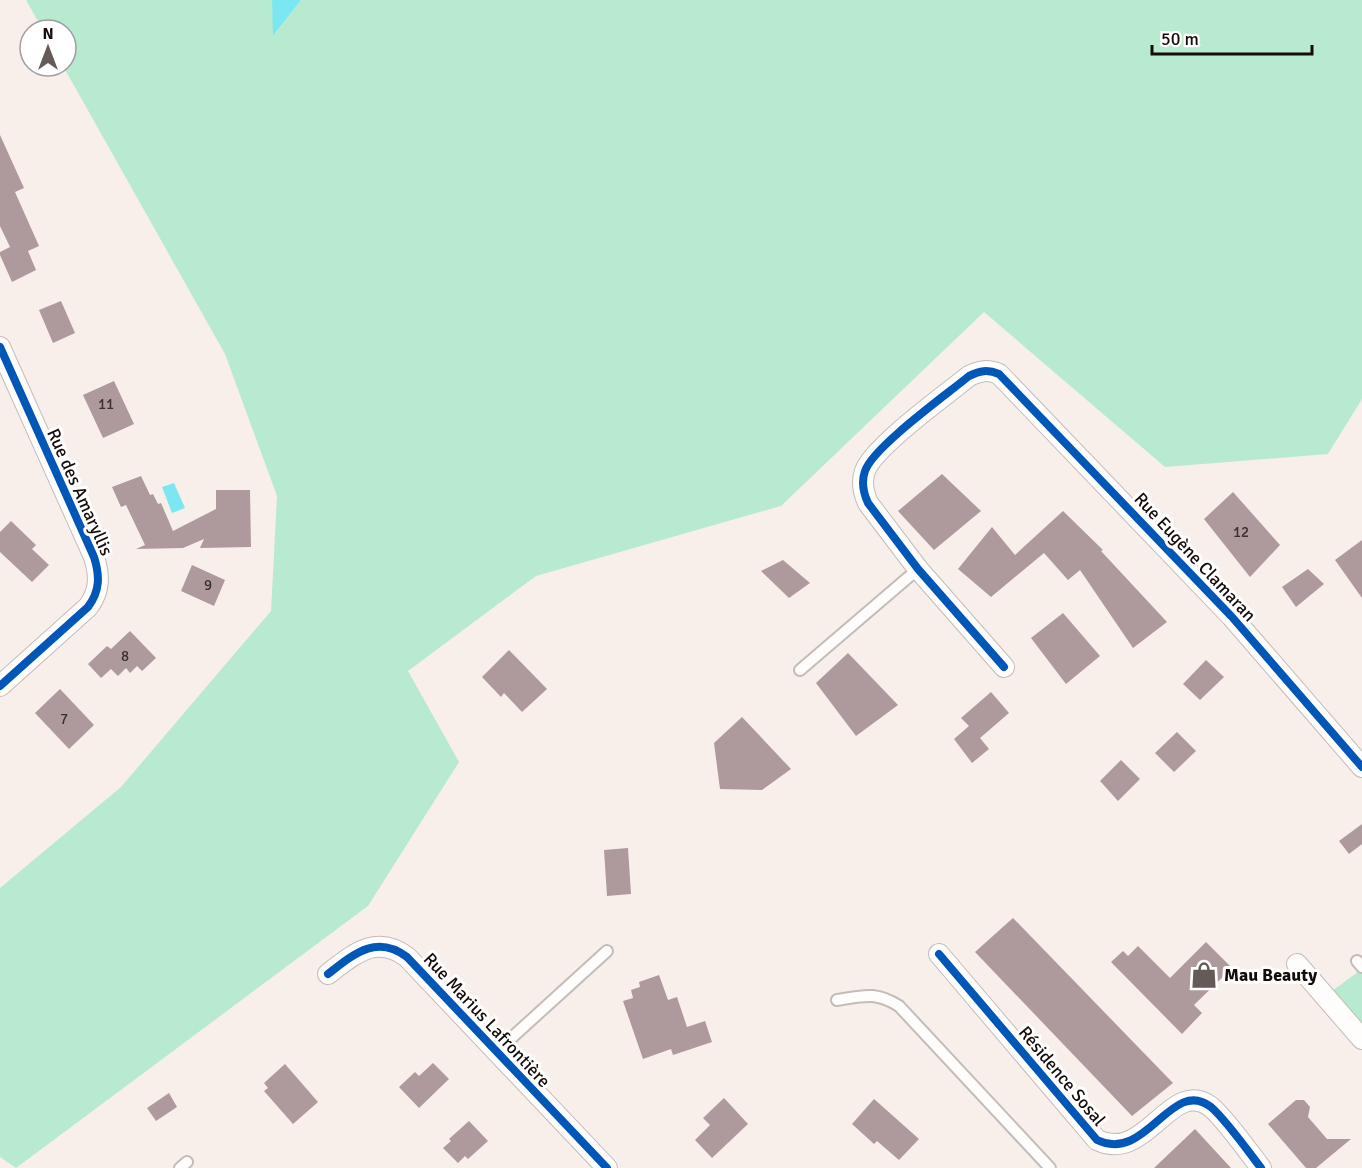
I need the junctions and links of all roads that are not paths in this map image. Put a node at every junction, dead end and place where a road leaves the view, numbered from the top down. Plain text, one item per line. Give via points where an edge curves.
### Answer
1 (0, 347) edge
2 (918, 569) junction
3 (1004, 667) dead end
4 (800, 670) dead end
5 (0, 686) edge
6 (1362, 767) edge
7 (607, 951) dead end
8 (939, 954) dead end
9 (1297, 964) dead end
10 (328, 974) dead end
11 (837, 1000) dead end
12 (1362, 1040) edge
13 (496, 1052) junction
14 (607, 1168) edge
15 (1050, 1168) edge
16 (1261, 1168) edge

1 - 5 street, Rue des Amaryllis via 94,557 98,580 88,607
2 - 3 street
2 - 4 lane
2 - 6 street, Rue Eugène Clamaran via 868,503 863,493 865,470 880,449 969,376 990,370 999,374 1232,617
7 - 13 lane
8 - 16 street, Résidence Sosal via 1097,1140 1110,1145 1131,1142 1179,1104 1197,1101 1212,1108
9 - 12 street
10 - 13 street, Rue Marius Lafrontière via 362,950 397,950
11 - 15 lane via 871,995 885,997 899,1006
13 - 14 street, Rue Marius Lafrontière

